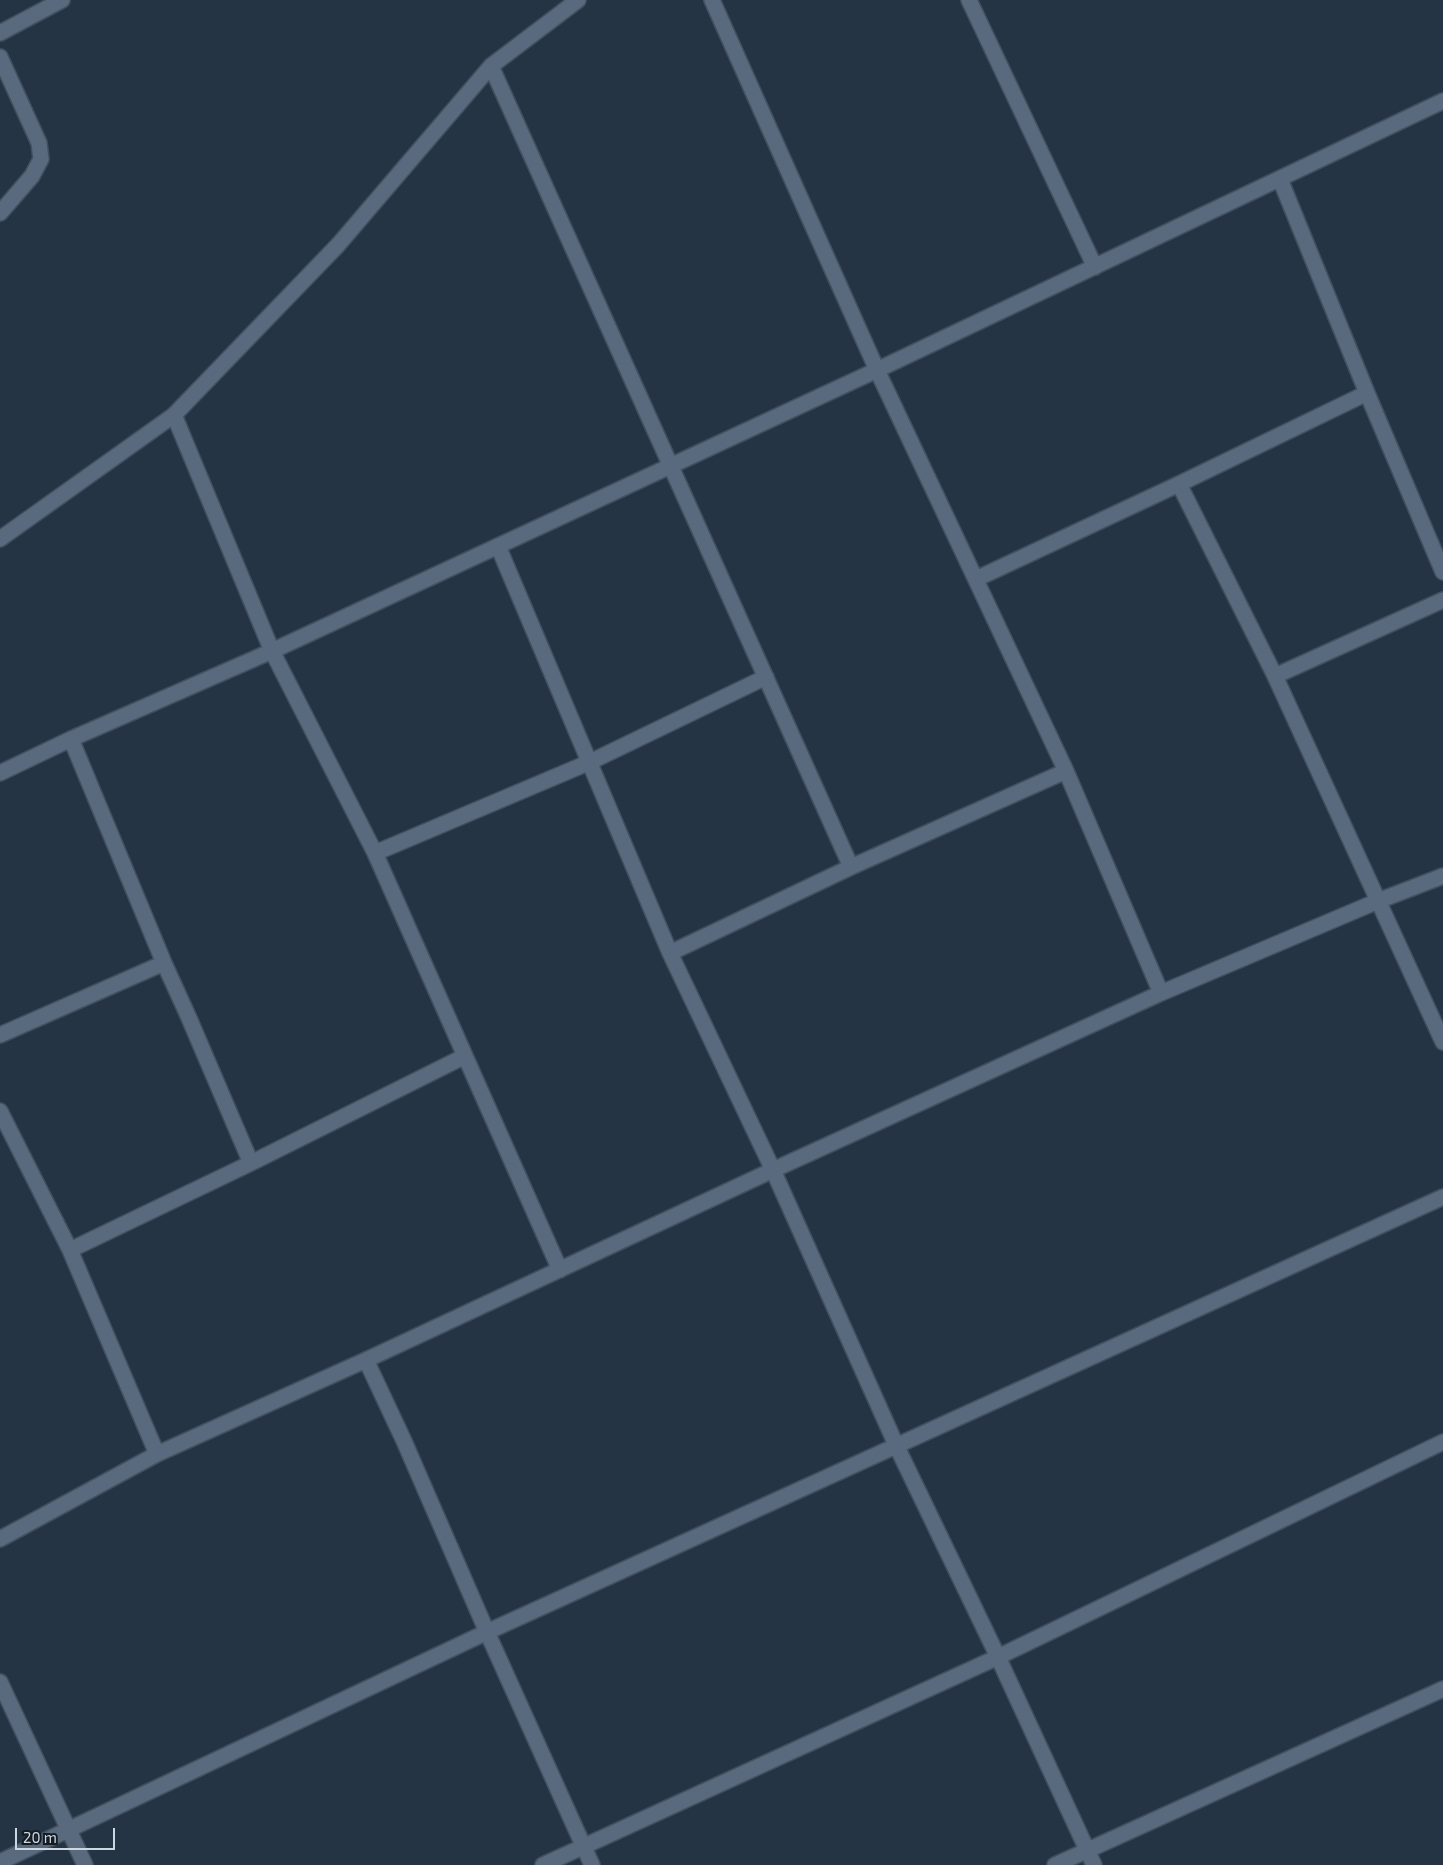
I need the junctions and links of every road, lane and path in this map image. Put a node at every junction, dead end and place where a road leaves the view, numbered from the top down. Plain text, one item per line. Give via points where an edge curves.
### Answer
1 (62, 0) edge
2 (578, 0) edge
3 (712, 0) edge
4 (969, 0) edge
5 (0, 33) edge
6 (0, 57) edge
7 (491, 66) junction
8 (1443, 101) edge
9 (1280, 179) junction
10 (0, 213) edge
11 (1095, 267) junction
12 (877, 370) junction
13 (1367, 393) junction
14 (174, 415) junction
15 (671, 466) junction
16 (1179, 484) junction
17 (0, 539) edge
18 (498, 546) junction
19 (1443, 572) edge
20 (976, 579) junction
21 (1443, 600) edge
22 (272, 651) junction
23 (1275, 676) junction
24 (766, 677) junction
25 (71, 739) junction
26 (590, 762) junction
27 (1066, 771) junction
28 (0, 773) edge
29 (375, 853) junction
30 (851, 866) junction
31 (1443, 876) edge
32 (1378, 901) junction
33 (670, 953) junction
34 (164, 963) junction
35 (1161, 993) junction
36 (0, 1035) edge
37 (1443, 1042) edge
38 (465, 1056) junction
39 (0, 1110) edge
40 (251, 1163) junction
41 (773, 1170) junction
42 (1443, 1197) edge
43 (70, 1250) junction
44 (560, 1270) junction
45 (366, 1360) junction
46 (1443, 1442) edge
47 (897, 1447) junction
48 (157, 1454) junction
49 (0, 1539) edge
50 (487, 1632) junction
51 (998, 1657) junction
52 (0, 1682) edge
53 (1443, 1689) edge
54 (68, 1829) junction
55 (584, 1847) junction
56 (1087, 1850) junction
57 (0, 1862) edge
58 (85, 1865) edge
59 (543, 1865) edge
60 (592, 1865) edge
61 (1055, 1865) edge
62 (1094, 1865) edge

1 - 5 street
2 - 7 street
3 - 12 street
4 - 11 street
6 - 10 street via 39,142 41,159 32,176
7 - 14 street via 338,245
7 - 15 street
8 - 9 street
9 - 11 street
9 - 13 street
11 - 12 street
12 - 15 street
12 - 20 street
13 - 16 street
13 - 19 street
14 - 17 street
14 - 22 street
15 - 18 street
15 - 24 street
16 - 20 street
16 - 23 street
18 - 22 street
18 - 26 street
20 - 27 street
21 - 23 street
22 - 25 street
22 - 29 street
23 - 32 street
24 - 26 street
24 - 30 street
25 - 28 street
25 - 34 street
26 - 29 street
26 - 33 street
27 - 30 street
27 - 35 street
29 - 38 street
30 - 33 street
31 - 32 street
32 - 35 street
32 - 37 street
33 - 41 street
34 - 36 street
34 - 40 street
35 - 41 street
38 - 40 street
38 - 44 street
39 - 43 street
40 - 43 street
41 - 44 street
41 - 47 street
42 - 47 street
43 - 48 street
44 - 45 street
45 - 48 street
45 - 50 street
46 - 51 street
47 - 50 street
47 - 51 street
48 - 49 street
50 - 54 street
50 - 55 street
51 - 55 street
51 - 56 street
52 - 54 street
53 - 56 street
54 - 57 street
54 - 58 street
55 - 59 street
55 - 60 street
56 - 61 street
56 - 62 street

